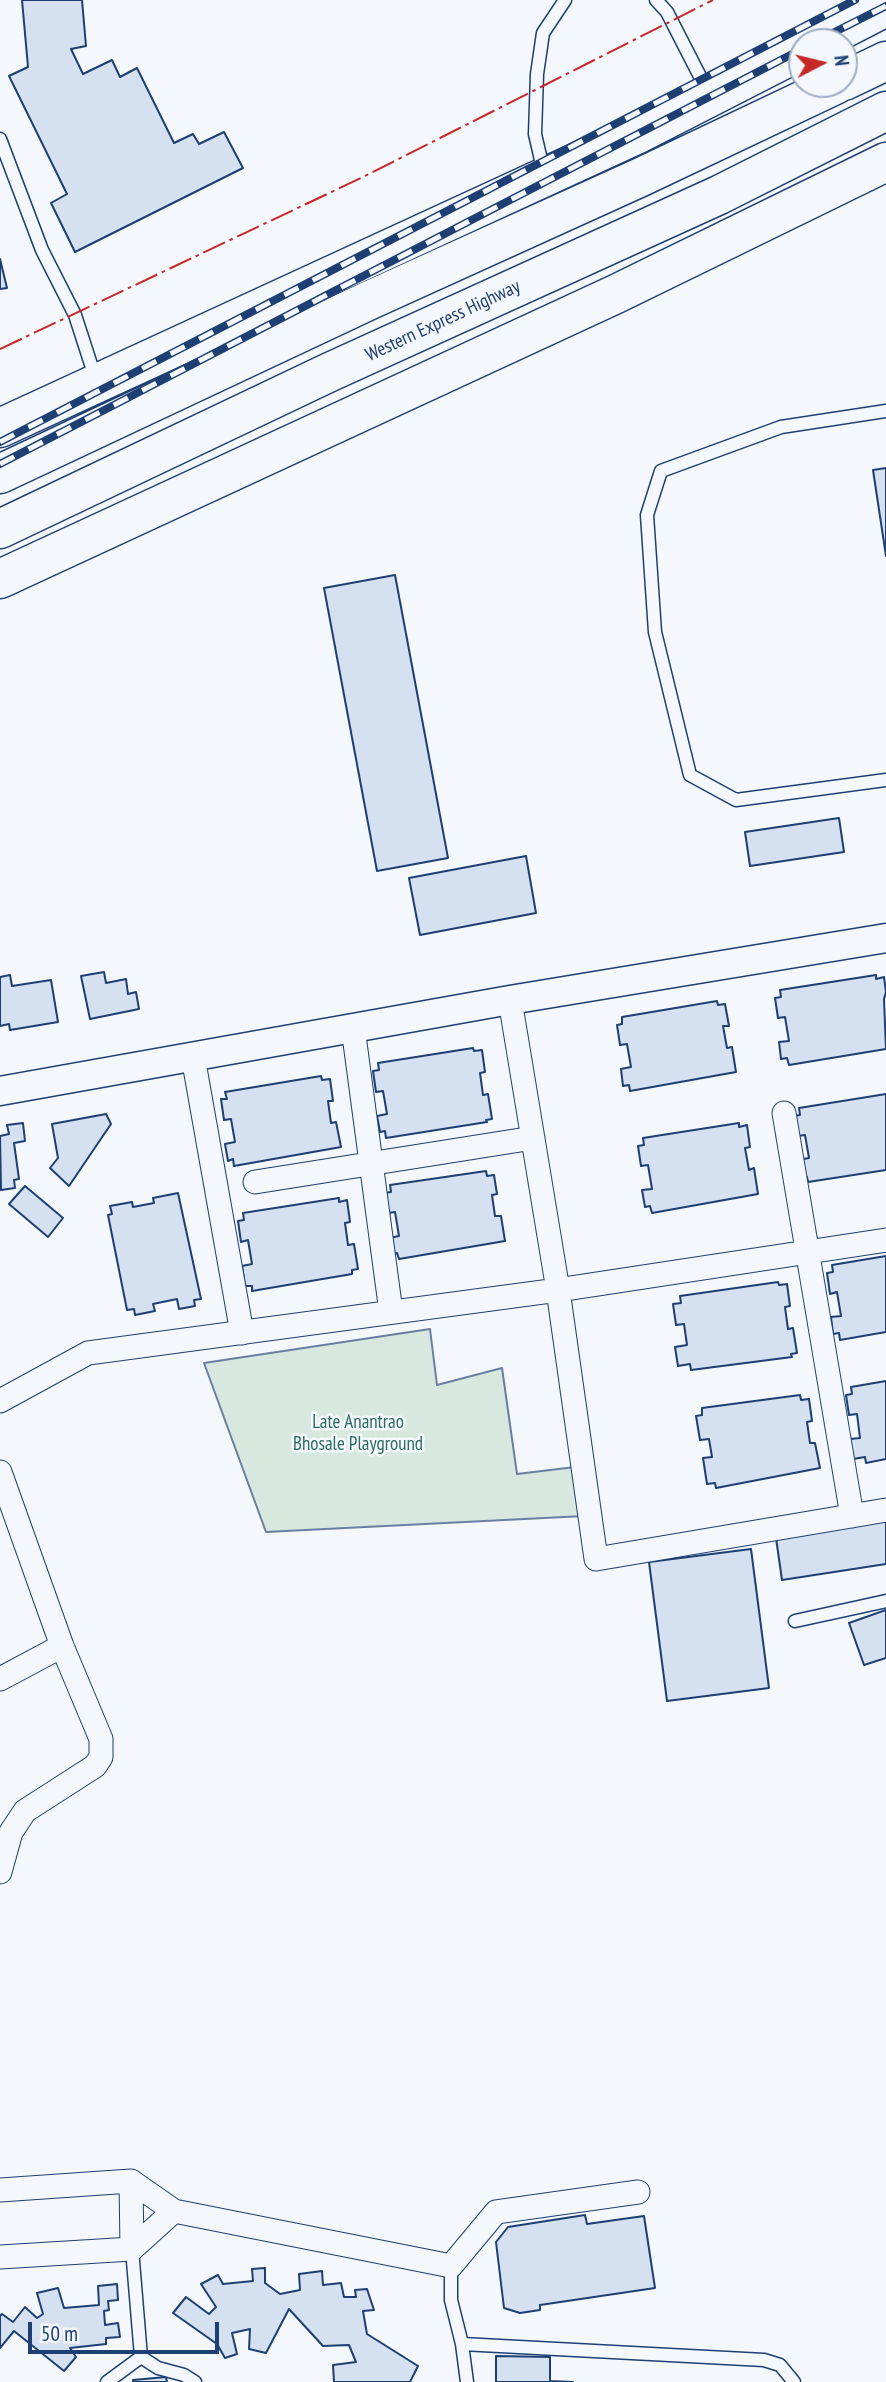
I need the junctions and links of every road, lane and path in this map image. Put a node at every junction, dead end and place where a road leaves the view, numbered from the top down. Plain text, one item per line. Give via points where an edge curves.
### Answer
1 (565, 0) edge
2 (656, 0) edge
3 (860, 19) edge
4 (788, 56) edge
5 (886, 61) edge
6 (858, 74) edge
7 (707, 90) junction
8 (807, 98) edge
9 (886, 111) edge
10 (0, 139) edge
11 (886, 162) edge
12 (543, 170) junction
13 (94, 375) junction
14 (886, 411) edge
15 (0, 414) edge
16 (0, 428) edge
17 (0, 474) edge
18 (0, 529) edge
19 (0, 579) edge
20 (886, 780) edge
21 (886, 938) edge
22 (510, 1000) junction
23 (353, 1028) junction
24 (193, 1057) junction
25 (0, 1091) edge
26 (784, 1113) dead end
27 (533, 1138) junction
28 (371, 1165) junction
29 (255, 1182) dead end
30 (886, 1240) edge
31 (806, 1252) junction
32 (558, 1290) junction
33 (391, 1312) junction
34 (242, 1333) junction
35 (0, 1401) edge
36 (0, 1472) edge
37 (886, 1510) edge
38 (852, 1516) junction
39 (886, 1601) edge
40 (796, 1621) dead end
41 (62, 1646) junction
42 (0, 1679) edge
43 (0, 1872) edge
44 (131, 2180) junction
45 (0, 2190) edge
46 (639, 2192) dead end
47 (174, 2211) junction
48 (132, 2249) junction
49 (0, 2257) edge
50 (451, 2266) junction
51 (462, 2344) junction
52 (141, 2357) junction
53 (107, 2382) edge
54 (195, 2382) edge
55 (467, 2382) edge
56 (794, 2382) edge

1 - 12 lane via 543,33 538,64 535,134
2 - 7 lane via 667,12
3 - 7 street via 813,31
4 - 7 highway
5 - 6 highway
7 - 12 highway
8 - 17 highway
9 - 18 highway, Western Express Highway via 719,195
10 - 13 lane via 42,250 75,315
11 - 19 highway via 616,294
12 - 13 highway
13 - 15 street
13 - 16 highway
14 - 20 lane via 781,427 661,471 646,515 655,632 690,775 736,800
21 - 22 street
22 - 23 street
22 - 27 street
23 - 24 street
23 - 28 street
24 - 25 street
24 - 34 street
26 - 31 street
27 - 28 street
27 - 32 street
28 - 29 street
28 - 33 street
30 - 31 street
31 - 32 street
31 - 38 street
32 - 33 street
32 - 38 street via 596,1559
33 - 34 street
34 - 35 street via 88,1353
36 - 41 street
37 - 38 street
39 - 40 lane
41 - 42 street
41 - 43 street via 101,1739 101,1757 95,1766 25,1811 11,1832
44 - 45 street
44 - 47 street
44 - 48 street
46 - 50 street via 496,2211
47 - 48 street
47 - 50 street
48 - 49 street
48 - 52 lane
50 - 51 lane via 451,2300
51 - 55 lane
51 - 56 lane via 764,2360 780,2365
52 - 53 lane
52 - 54 lane

